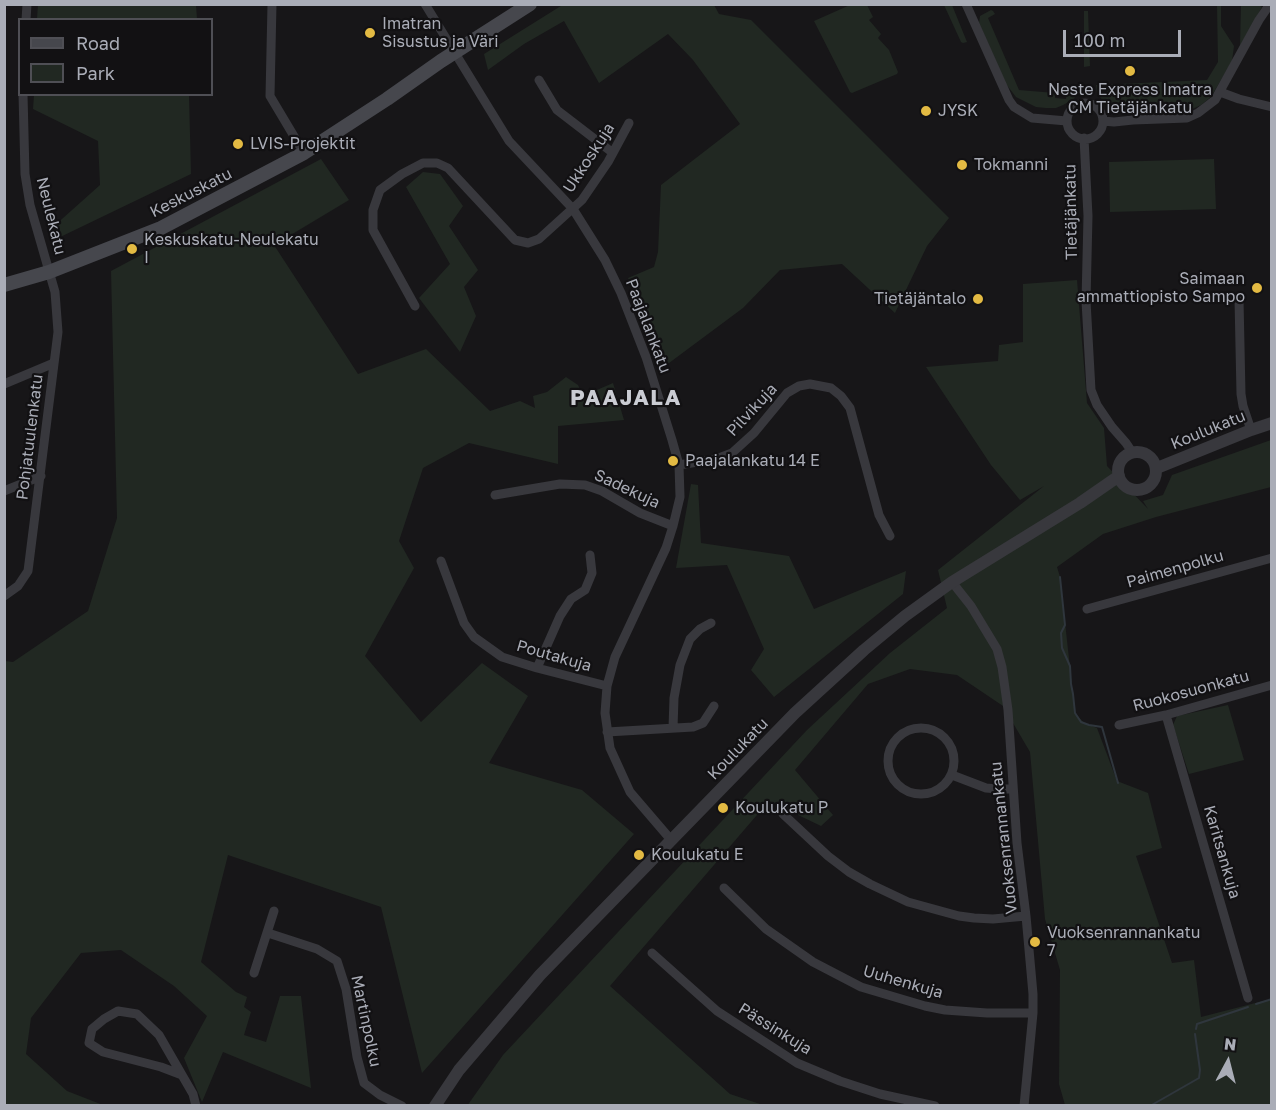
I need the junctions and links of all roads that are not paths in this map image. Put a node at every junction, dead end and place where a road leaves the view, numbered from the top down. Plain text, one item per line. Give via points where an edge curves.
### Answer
1 (272, 4) edge
2 (425, 4) edge
3 (530, 4) edge
4 (966, 4) edge
5 (1270, 4) edge
6 (454, 52) junction
7 (539, 80) dead end
8 (1220, 92) junction
9 (23, 96) edge
10 (1272, 107) edge
11 (1067, 121) junction
12 (1103, 121) junction
13 (630, 123) dead end
14 (1084, 138) junction
15 (304, 153) junction
16 (613, 153) junction
17 (573, 209) junction
18 (49, 272) junction
19 (4, 285) edge
20 (1239, 298) dead end
21 (415, 306) dead end
22 (54, 363) junction
23 (4, 384) edge
24 (1272, 423) edge
25 (1251, 430) junction
26 (1132, 452) junction
27 (679, 465) junction
28 (1156, 468) junction
29 (41, 476) junction
30 (1119, 476) junction
31 (4, 491) edge
32 (495, 495) dead end
33 (674, 526) junction
34 (890, 536) dead end
35 (590, 555) dead end
36 (1272, 558) edge
37 (441, 561) dead end
38 (952, 582) junction
39 (4, 596) edge
40 (1087, 609) dead end
41 (711, 623) dead end
42 (537, 668) junction
43 (1272, 685) edge
44 (607, 686) junction
45 (714, 706) dead end
46 (1166, 715) junction
47 (1119, 725) dead end
48 (673, 728) junction
49 (607, 732) junction
50 (952, 775) junction
51 (1013, 789) junction
52 (783, 814) dead end
53 (672, 841) junction
54 (724, 888) dead end
55 (274, 911) dead end
56 (1026, 916) junction
57 (267, 933) junction
58 (652, 953) dead end
59 (254, 973) dead end
60 (1248, 998) dead end
61 (1033, 1013) junction
62 (182, 1075) junction
63 (196, 1106) edge
64 (402, 1106) edge
65 (435, 1106) edge
66 (935, 1106) edge
67 (1024, 1106) edge

1 - 15 street via 270,96
2 - 6 street, Paajalankatu
3 - 6 main road, Keskuskatu
4 - 11 street via 1014,107 1032,118
5 - 8 street
6 - 15 main road, Keskuskatu
6 - 17 street, Paajalankatu via 509,141
7 - 16 street via 557,110
8 - 10 street
8 - 12 street via 1208,106 1187,118
9 - 18 street, Neulekatu via 25,174
11 - 12 street via 1072,108 1084,102 1098,108
11 - 14 street via 1072,134
12 - 14 street via 1098,133
13 - 16 street, Ukkoskuja
14 - 26 street, Tietäjänkatu via 1090,390
15 - 18 main road, Keskuskatu via 161,228
16 - 17 street, Ukkoskuja
17 - 21 street, Ukkoskuja via 528,243 515,240 448,168 423,162 402,174 380,190 373,210 373,230
17 - 27 street, Paajalankatu via 621,293 646,357
18 - 19 main road, Keskuskatu
18 - 22 street, Pohjatuulenkatu via 58,332
20 - 25 street via 1241,394
22 - 23 street
22 - 29 street, Pohjatuulenkatu
24 - 25 street, Koulukatu
25 - 28 street, Koulukatu
26 - 28 street via 1148,454
26 - 30 street via 1119,464
27 - 33 street, Paajalankatu via 680,497
27 - 34 street, Pilvikuja via 732,453 787,393 799,386 831,388 850,408 879,515
28 - 30 street via 1154,480 1144,489 1126,486
29 - 31 street
29 - 39 street, Pohjatuulenkatu via 28,571 18,586
30 - 38 street, Koulukatu
32 - 33 street, Sadekuja via 560,484 585,485
33 - 44 street, Paajalankatu via 615,657
35 - 42 street via 592,573 585,590 571,599 560,616
36 - 40 street, Paimenpolku
37 - 42 street, Poutakuja via 464,623 474,637 502,657
38 - 51 street, Vuoksenrannankatu via 997,649 1008,711
38 - 53 street, Koulukatu via 864,650 795,713
41 - 48 street via 690,639 680,664
42 - 44 street, Poutakuja
43 - 46 street, Ruokosuonkatu
44 - 49 street, Paajalankatu
45 - 48 street via 703,723
46 - 47 street, Ruokosuonkatu
46 - 60 street, Karitsankuja
48 - 49 street
49 - 53 street, Paajalankatu via 630,792
50 - 50 street via 953,751 948,741 930,728 907,730 891,745 888,767 892,778 909,792 935,791
50 - 51 street via 986,788
51 - 56 street, Vuoksenrannankatu
52 - 56 street via 849,872 908,902 974,918
53 - 65 street, Koulukatu via 540,975 459,1071
54 - 61 street, Uuhenkuja via 766,928 813,962 861,987 945,1010
55 - 57 street
56 - 61 street, Vuoksenrannankatu
57 - 59 street
57 - 64 street, Martinpolku via 317,949 337,961 364,1083
58 - 66 street, Pässinkuja via 717,1011 796,1063 880,1094
61 - 67 street, Vuoksenrannankatu
62 - 62 street via 103,1052 89,1043 92,1029 118,1011 137,1014 159,1035
62 - 63 street

